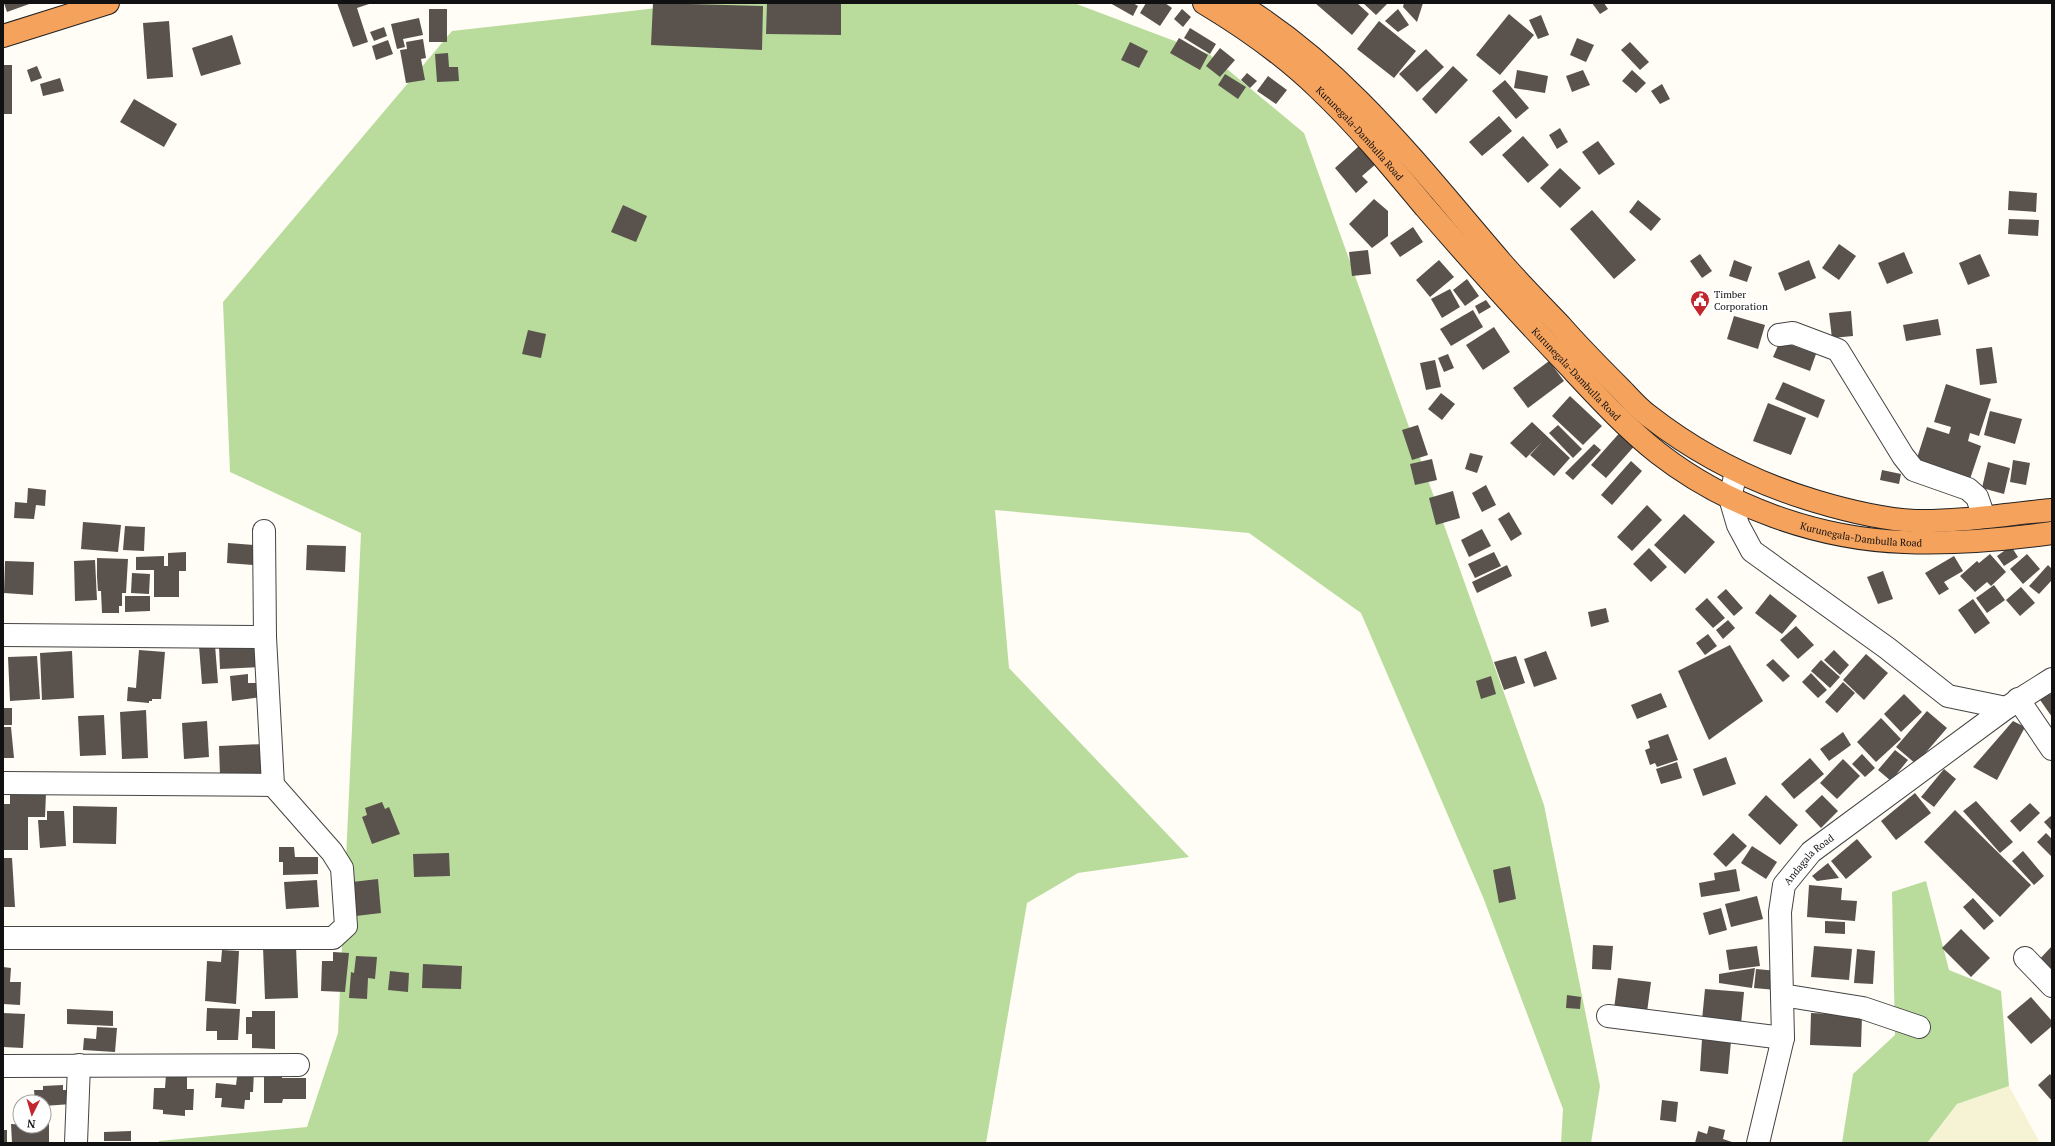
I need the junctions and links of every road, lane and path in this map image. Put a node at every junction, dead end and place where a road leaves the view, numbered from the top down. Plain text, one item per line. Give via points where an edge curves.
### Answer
1 (108, 3) edge
2 (1204, 3) edge
3 (1237, 3) edge
4 (3, 36) edge
5 (1779, 335) dead end
6 (1736, 472) junction
7 (1730, 498) junction
8 (2052, 510) edge
9 (1984, 517) junction
10 (264, 531) dead end
11 (2052, 533) edge
12 (3, 635) edge
13 (265, 637) junction
14 (2052, 679) edge
15 (2012, 703) junction
16 (2052, 749) edge
17 (3, 783) edge
18 (273, 785) junction
19 (3, 938) edge
20 (2025, 958) dead end
21 (2052, 986) edge
22 (1782, 995) junction
23 (1608, 1016) dead end
24 (1919, 1027) dead end
25 (1783, 1038) junction
26 (79, 1065) junction
27 (3, 1066) edge
28 (298, 1066) dead end
29 (76, 1143) edge
30 (1758, 1143) edge

1 - 4 highway
2 - 7 highway, Kurunegala-Dambulla Road via 1272,50 1317,87 1393,169 1532,328 1606,406 1658,452
3 - 6 highway, Kurunegala-Dambulla Road via 1307,54 1370,112 1405,148 1502,263 1583,351 1647,415 1699,451
5 - 9 street via 1793,333 1838,350 1914,470 1968,489 1977,497
6 - 7 street
6 - 9 highway, Kurunegala-Dambulla Road via 1809,499 1881,517 1915,520
7 - 11 highway, Kurunegala-Dambulla Road via 1792,522 1860,537 1902,542 1973,541
7 - 15 street via 1738,525 1752,551 1887,648 1948,696
8 - 9 highway, Kurunegala-Dambulla Road
10 - 13 street
12 - 13 street
13 - 18 street
14 - 15 street, Andagala Road
15 - 16 street
15 - 22 street, Andagala Road via 1810,852 1784,885 1780,912
17 - 18 street
18 - 19 street via 332,852 342,868 346,926 333,938
20 - 21 street
22 - 24 street via 1863,1008
22 - 25 street, Andagala Road
23 - 25 street
25 - 30 street, Andagala Road
26 - 27 street
26 - 28 street
26 - 29 street

